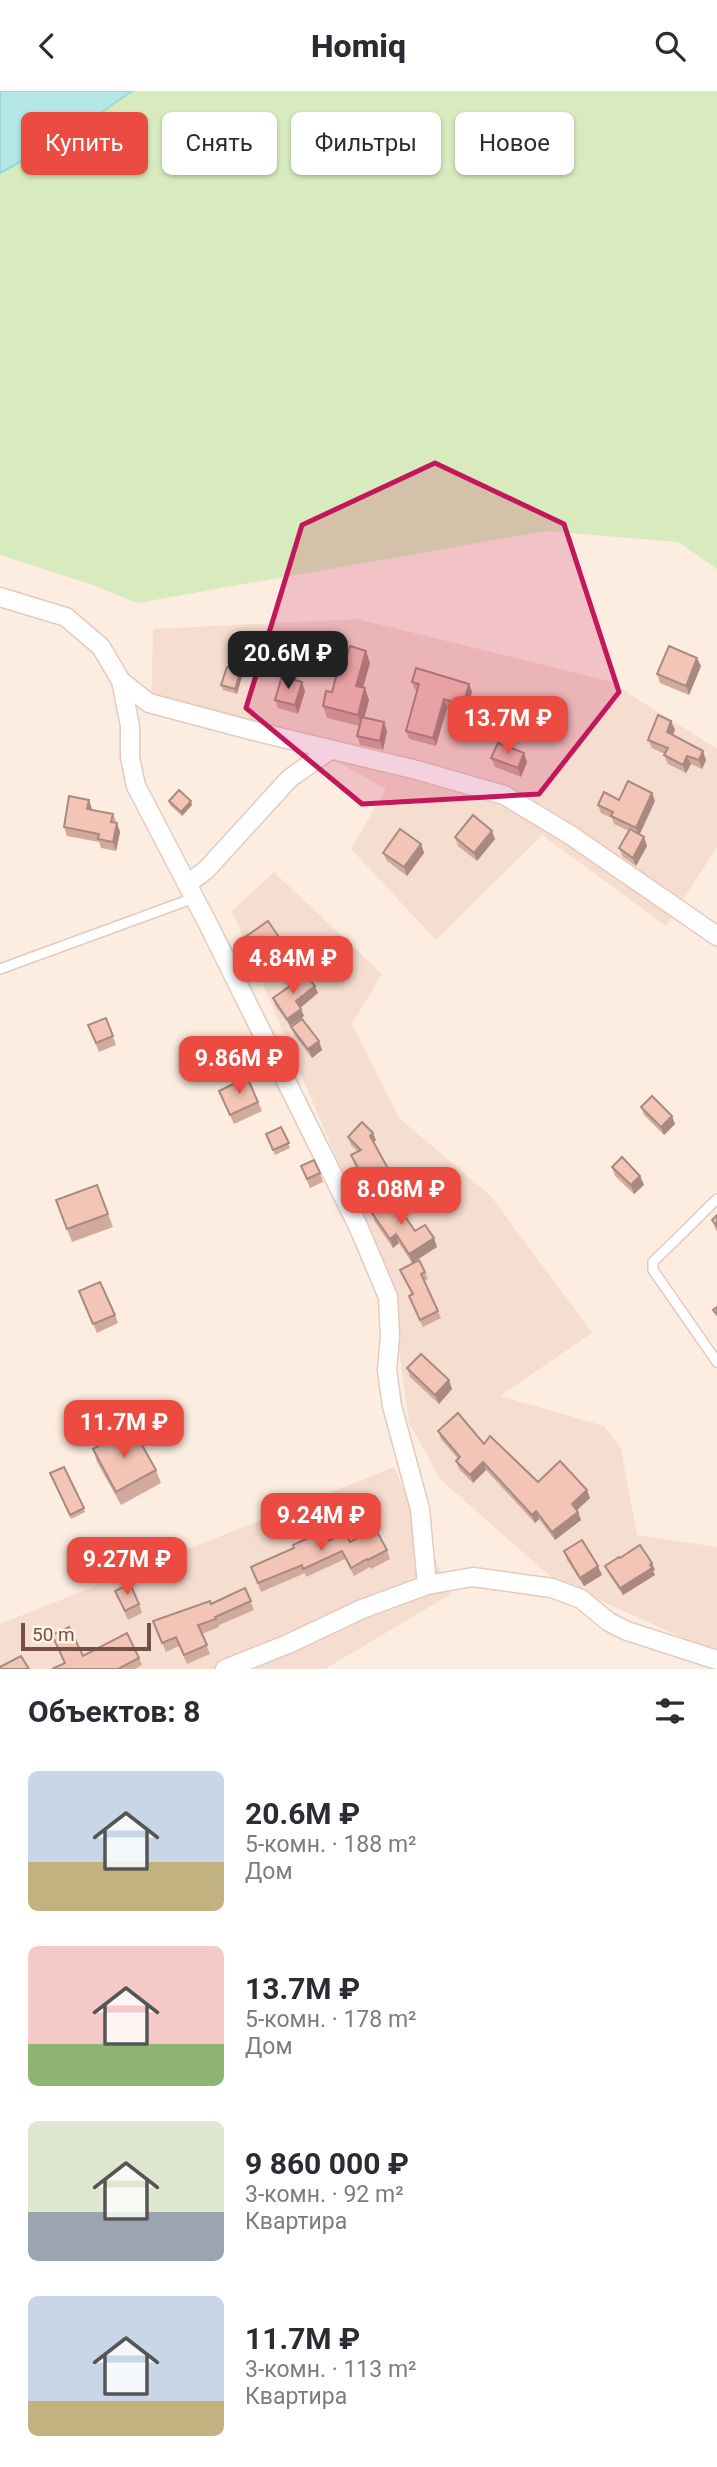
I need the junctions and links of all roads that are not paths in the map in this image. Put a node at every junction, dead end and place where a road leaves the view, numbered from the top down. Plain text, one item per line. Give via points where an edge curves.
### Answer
1 (0, 597) edge
2 (121, 681) junction
3 (330, 750) junction
4 (191, 891) junction
5 (717, 936) edge
6 (0, 969) edge
7 (717, 1199) edge
8 (717, 1362) edge
9 (427, 1585) junction
10 (717, 1660) edge
11 (225, 1669) edge

1 - 2 street via 66,617 102,647
2 - 3 street via 149,703
2 - 4 street via 136,786
3 - 4 street via 290,778
3 - 5 street via 504,795
4 - 6 lane
4 - 9 street via 358,1226 388,1297 387,1370 420,1509
7 - 8 lane via 653,1262 653,1270
9 - 10 street via 473,1577 552,1588 581,1599 627,1630
9 - 11 street

